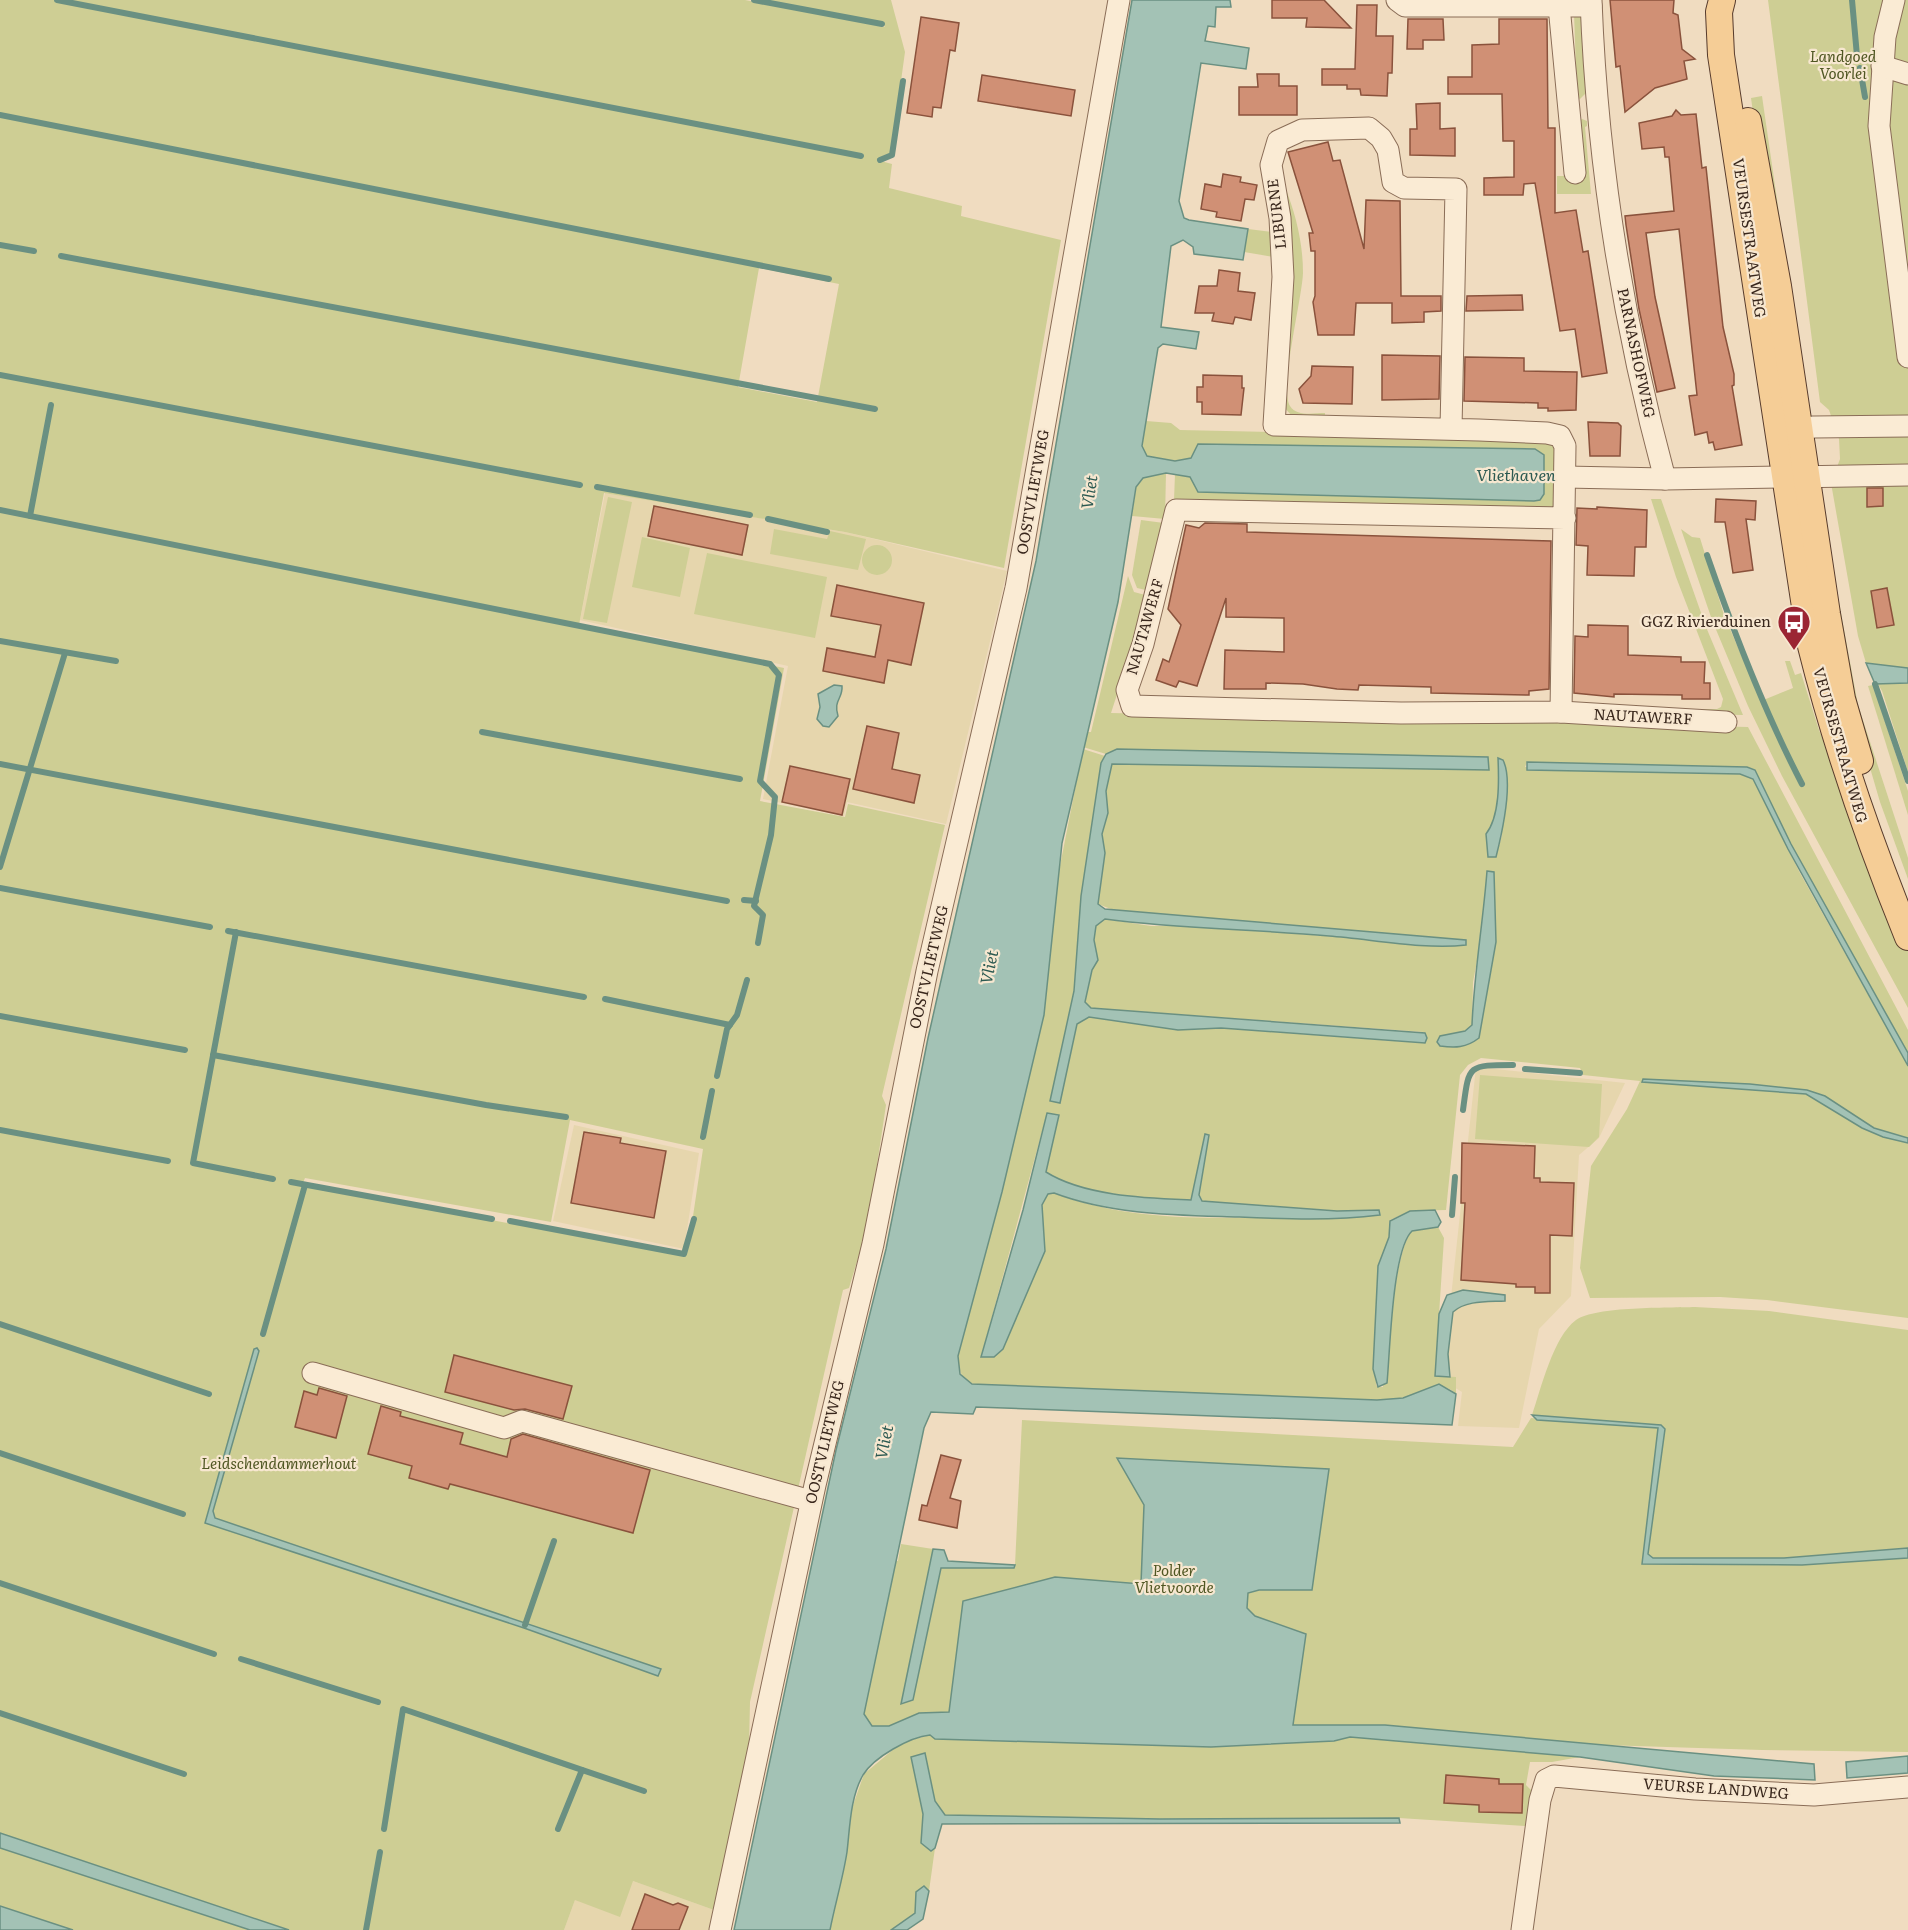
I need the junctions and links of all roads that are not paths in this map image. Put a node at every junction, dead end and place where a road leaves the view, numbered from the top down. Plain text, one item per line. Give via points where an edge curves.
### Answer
1 (1119, 0) edge
2 (1397, 0) edge
3 (1724, 0) edge
4 (1894, 0) edge
5 (1591, 3) edge
6 (1560, 6) junction
7 (1882, 66) junction
8 (1908, 74) edge
9 (1598, 107) junction
10 (1567, 111) junction
11 (1575, 173) dead end
12 (1908, 357) edge
13 (1908, 426) edge
14 (1451, 429) junction
15 (1799, 429) junction
16 (1908, 475) edge
17 (1796, 476) junction
18 (1565, 477) junction
19 (1665, 479) junction
20 (1565, 518) junction
21 (1561, 712) junction
22 (1726, 722) dead end
23 (1908, 897) edge
24 (1908, 937) edge
25 (313, 1373) dead end
26 (811, 1501) junction
27 (1908, 1787) edge
28 (720, 1930) edge
29 (1522, 1930) edge

1 - 26 street, OOSTVLIETWEG via 1016,588 908,1059 873,1244
2 - 6 street, PARNASHOFWEG via 1405,6
3 - 15 main road, VEURSESTRAATWEG via 1731,15
3 - 17 main road, VEURSESTRAATWEG via 1719,12 1721,55
4 - 7 street
5 - 6 street, PARNASHOFWEG
5 - 9 street, PARNASHOFWEG
6 - 10 street
7 - 8 street
7 - 12 street via 1880,126
9 - 10 street
9 - 19 street, PARNASHOFWEG via 1623,297
10 - 11 street
13 - 15 street
14 - 14 street, LIBURNE via 1274,425 1283,278 1280,218 1270,165 1278,141 1302,130 1369,128 1388,150 1393,182 1404,188 1456,189
14 - 18 street, LIBURNE via 1560,436 1565,446
15 - 17 main road, VEURSESTRAATWEG
16 - 17 street
17 - 19 street
17 - 23 main road, VEURSESTRAATWEG via 1842,699 1878,825
17 - 24 main road, VEURSESTRAATWEG via 1811,646 1830,724 1868,839
18 - 19 street
18 - 20 street
20 - 21 street via 1558,595 1563,617
20 - 21 street, NAUTAWERF via 1176,510 1143,644 1127,690 1132,706 1401,713
21 - 22 street, NAUTAWERF
25 - 26 street via 504,1428 522,1421
26 - 28 street, OOSTVLIETWEG
27 - 29 street, VEURSE LANDWEG via 1814,1796 1554,1776 1546,1780 1540,1800

